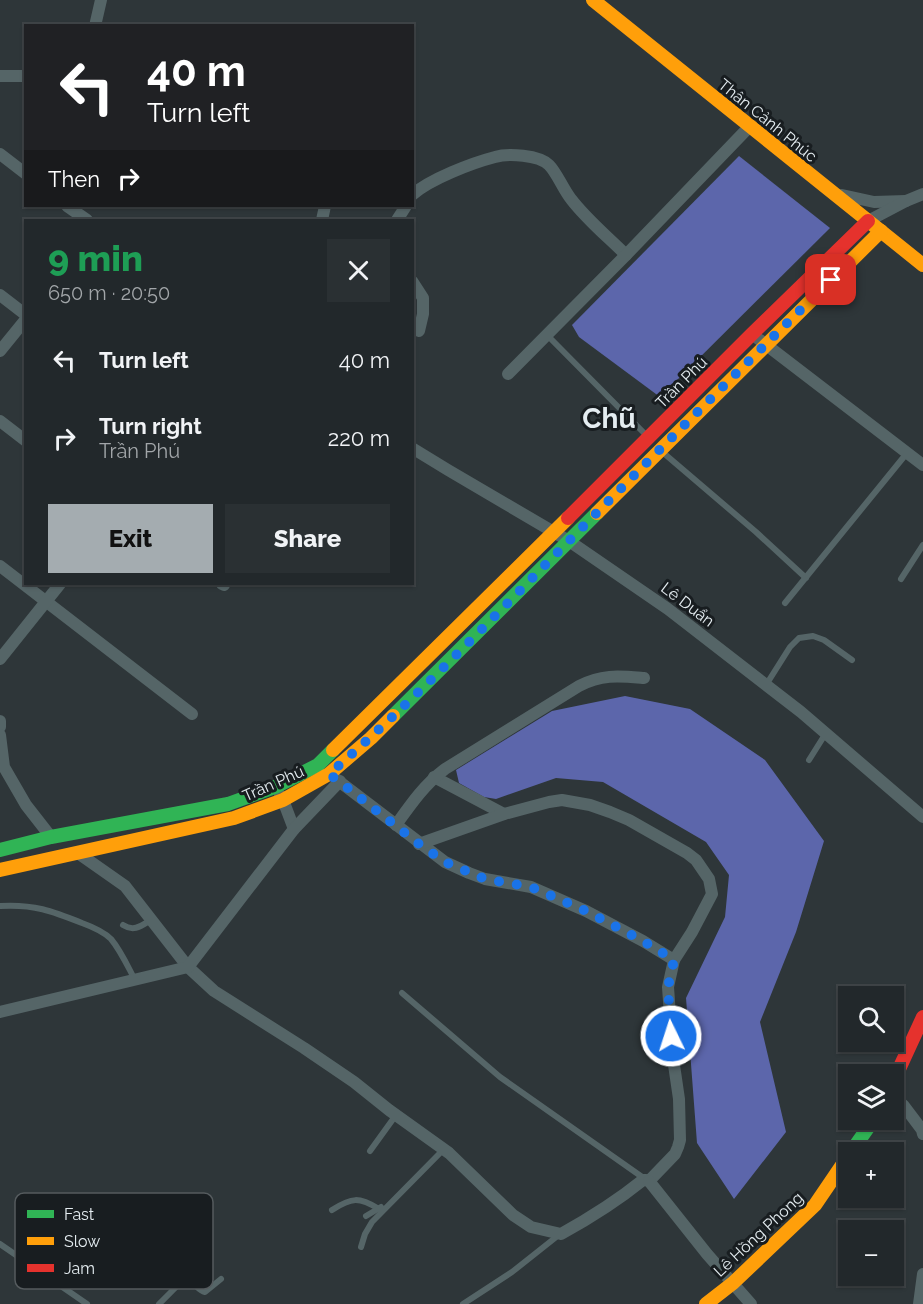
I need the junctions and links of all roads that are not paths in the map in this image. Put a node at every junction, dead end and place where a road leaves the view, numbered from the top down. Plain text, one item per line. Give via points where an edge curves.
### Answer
1 (101, 0) edge
2 (593, 0) edge
3 (95, 24) edge
4 (0, 76) edge
5 (24, 76) edge
6 (750, 126) junction
7 (0, 154) edge
8 (24, 172) edge
9 (833, 193) junction
10 (414, 194) edge
11 (923, 194) edge
12 (906, 201) junction
13 (71, 207) edge
14 (86, 219) edge
15 (868, 221) junction
16 (881, 231) junction
17 (626, 255) junction
18 (923, 265) edge
19 (414, 284) edge
20 (0, 295) edge
21 (24, 313) edge
22 (24, 321) edge
23 (419, 331) dead end
24 (752, 334) junction
25 (550, 338) dead end
26 (765, 344) junction
27 (0, 351) edge
28 (508, 374) dead end
29 (0, 421) edge
30 (649, 438) junction
31 (24, 439) edge
32 (414, 449) edge
33 (660, 449) junction
34 (907, 453) junction
35 (923, 465) edge
36 (554, 532) junction
37 (569, 541) junction
38 (923, 545) edge
39 (0, 566) edge
40 (806, 578) junction
41 (901, 579) dead end
42 (24, 584) edge
43 (25, 585) edge
44 (59, 585) edge
45 (46, 601) junction
46 (785, 603) dead end
47 (0, 659) edge
48 (852, 660) dead end
49 (644, 678) dead end
50 (766, 685) junction
51 (192, 714) dead end
52 (0, 721) edge
53 (0, 727) edge
54 (826, 733) junction
55 (0, 735) edge
56 (808, 760) dead end
57 (329, 774) junction
58 (434, 777) junction
59 (275, 787) junction
60 (283, 800) junction
61 (504, 814) junction
62 (923, 817) edge
63 (396, 825) junction
64 (294, 830) junction
65 (51, 837) junction
66 (419, 844) junction
67 (0, 850) edge
68 (78, 853) junction
69 (0, 870) edge
70 (0, 906) edge
71 (151, 920) junction
72 (123, 925) dead end
73 (674, 960) junction
74 (188, 967) junction
75 (135, 980) junction
76 (402, 993) dead end
77 (0, 1012) edge
78 (923, 1017) edge
79 (901, 1064) edge
80 (904, 1106) edge
81 (396, 1115) junction
82 (923, 1134) edge
83 (444, 1149) junction
84 (370, 1151) dead end
85 (838, 1171) edge
86 (648, 1180) junction
87 (392, 1202) junction
88 (379, 1209) junction
89 (332, 1210) dead end
90 (366, 1216) dead end
91 (561, 1234) junction
92 (0, 1244) edge
93 (361, 1247) dead end
94 (15, 1254) edge
95 (923, 1274) edge
96 (221, 1279) dead end
97 (733, 1283) junction
98 (213, 1286) edge
99 (65, 1289) edge
100 (174, 1289) edge
101 (87, 1304) edge
102 (159, 1304) edge
103 (463, 1304) edge
104 (706, 1304) edge
105 (751, 1304) edge
106 (919, 1304) edge

1 - 3 street
2 - 6 main road, Thân Cảnh Phúc
4 - 5 street
6 - 9 main road, Thân Cảnh Phúc
6 - 17 street
7 - 8 street
9 - 12 street via 873,202
9 - 15 main road, Thân Cảnh Phúc
10 - 17 street via 454,172 497,156 533,158 548,164 571,199
11 - 12 street
12 - 15 street
12 - 16 street
13 - 14 street
15 - 16 main road, Thân Cảnh Phúc
15 - 24 main road, Trần Phú
16 - 18 main road, Thân Cảnh Phúc
16 - 26 main road, Trần Phú
17 - 28 street
19 - 23 street via 423,298
20 - 21 street
22 - 27 street
24 - 26 street
24 - 30 main road, Trần Phú
25 - 30 lane
26 - 33 main road, Trần Phú
26 - 34 street
29 - 31 street
30 - 33 lane
30 - 36 main road, Trần Phú
32 - 36 street, Lê Duẩn
33 - 37 main road, Trần Phú
33 - 40 lane
34 - 35 street
34 - 40 lane
36 - 37 street, Lê Duẩn
36 - 57 main road, Trần Phú
37 - 50 street, Lê Duẩn via 668,609
37 - 57 main road, Trần Phú via 395,715
38 - 41 lane
39 - 42 street
40 - 46 lane
43 - 45 street
44 - 45 street
45 - 47 street
45 - 51 street
48 - 50 lane via 824,640 813,636 799,638
49 - 58 street via 615,675 588,681
50 - 54 street, Lê Duẩn
52 - 53 street
54 - 56 lane
54 - 62 street, Lê Duẩn
55 - 65 street via 4,767
57 - 59 main road, Trần Phú
57 - 60 main road, Trần Phú
57 - 63 street
57 - 64 street, Trần Phú
58 - 61 street
58 - 63 street
59 - 60 street
59 - 65 main road, Trần Phú via 228,804
60 - 64 street
60 - 68 main road, Trần Phú via 234,818
61 - 66 street
61 - 73 street via 562,800 590,805 629,820 696,860 709,879 712,894
63 - 66 street
64 - 74 street, Trần Phú
65 - 67 main road, Trần Phú
66 - 73 street via 469,873 531,887 586,911
68 - 69 main road, Trần Phú
68 - 71 street via 125,886
70 - 75 lane via 51,910 96,929 111,940
71 - 72 lane via 138,928
71 - 74 street
73 - 86 street via 668,987 680,1140 675,1154
74 - 75 street
74 - 81 street via 214,992 304,1048
75 - 77 street
76 - 86 lane via 500,1077
78 - 79 main road
80 - 82 street
81 - 83 street
81 - 84 lane
83 - 87 lane
83 - 91 street via 513,1215 531,1227
85 - 97 main road, Lê Hồng Phong via 815,1205
86 - 91 street
86 - 97 street
87 - 88 lane
87 - 93 lane via 372,1222
88 - 89 lane via 358,1200
88 - 90 lane
91 - 103 lane
92 - 94 lane
95 - 106 street
96 - 98 lane
97 - 104 main road, Lê Hồng Phong
97 - 105 street
99 - 101 lane
100 - 102 lane

